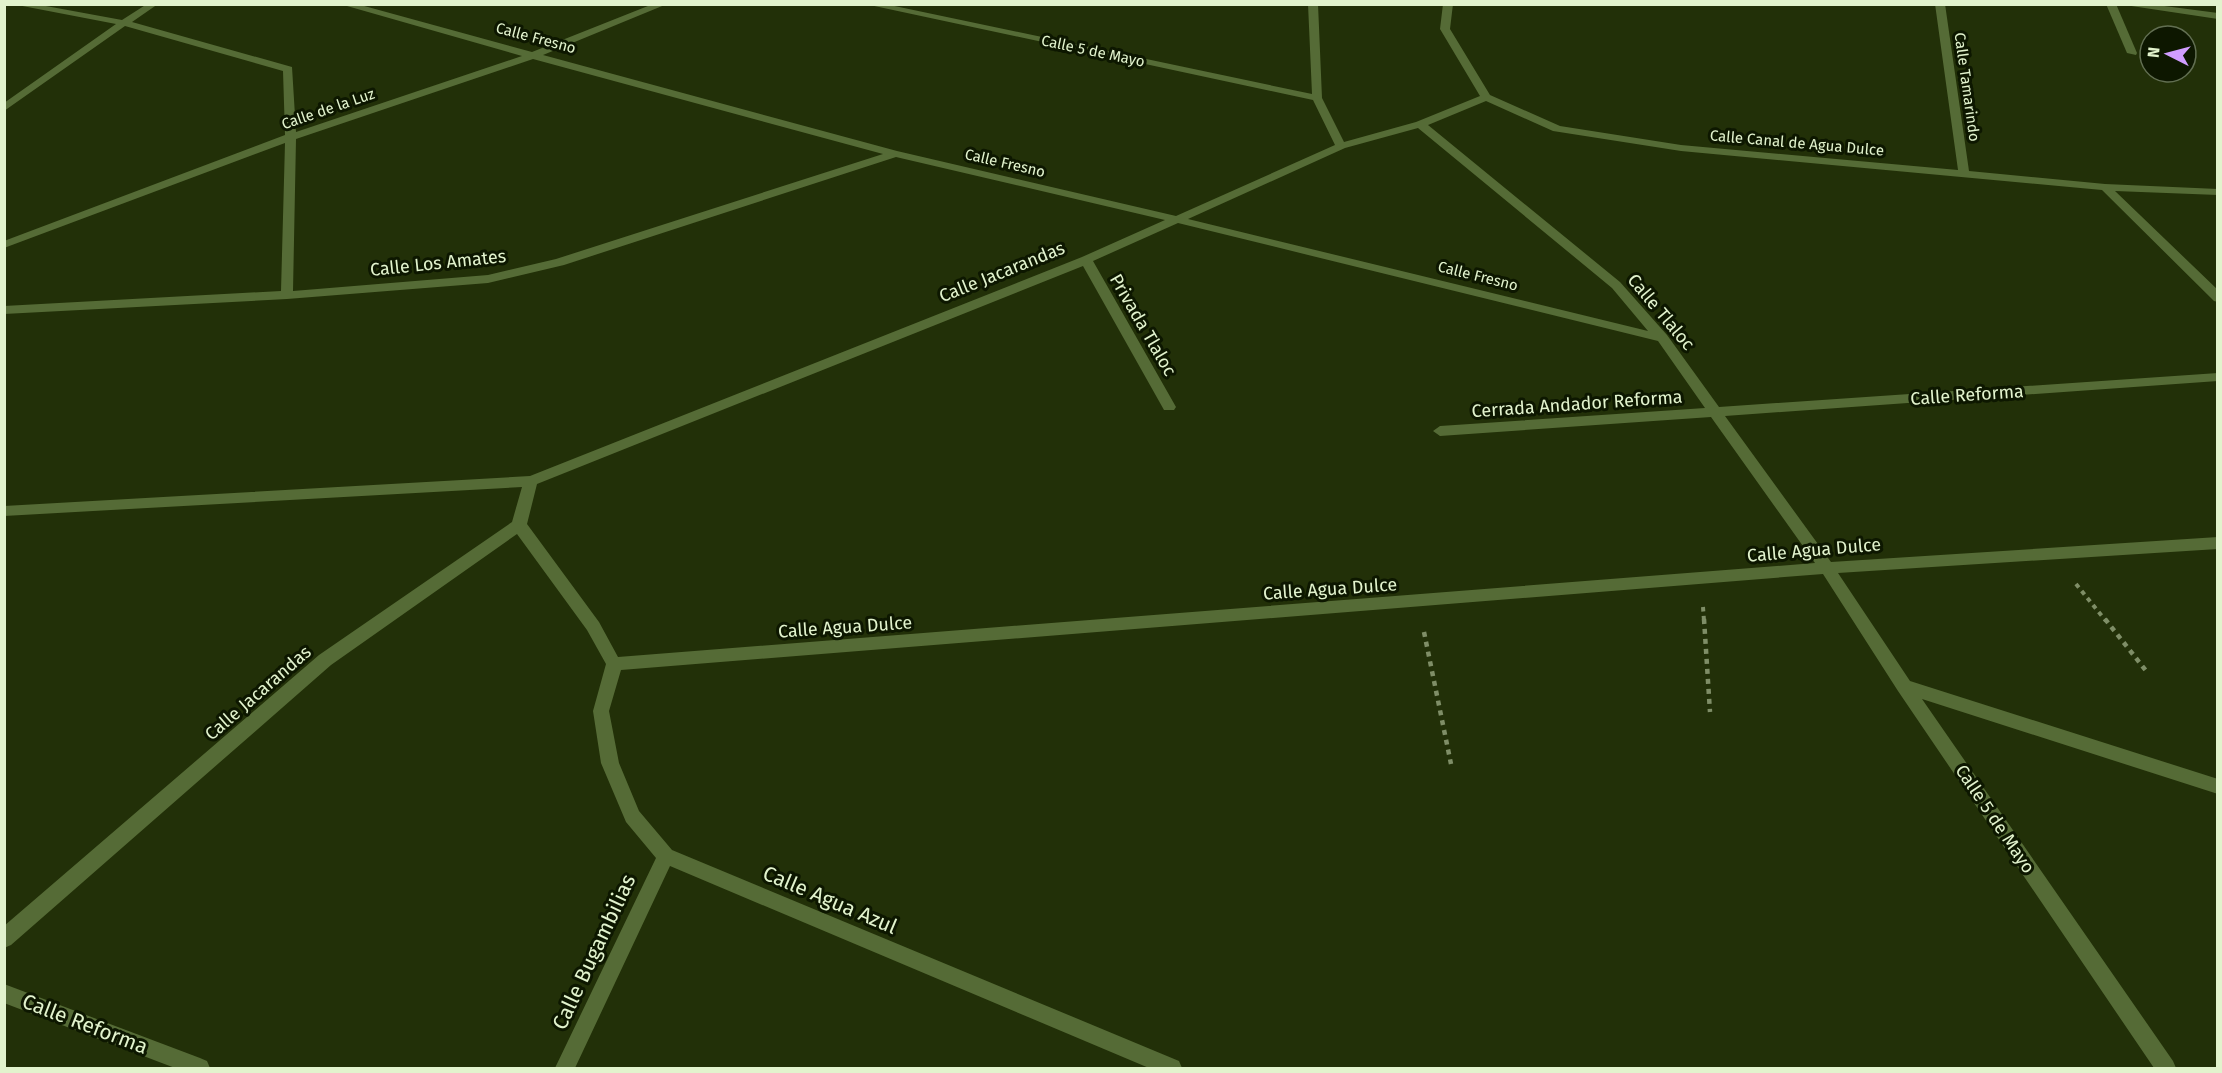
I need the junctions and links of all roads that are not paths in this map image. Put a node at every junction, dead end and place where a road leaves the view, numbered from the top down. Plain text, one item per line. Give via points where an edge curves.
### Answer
1 (16, 4) edge
2 (154, 4) edge
3 (344, 4) edge
4 (663, 4) edge
5 (868, 4) edge
6 (1313, 4) edge
7 (1448, 4) edge
8 (1940, 4) edge
9 (2111, 4) edge
10 (2122, 4) edge
11 (2177, 8) edge
12 (2217, 16) edge
13 (124, 23) junction
14 (2132, 53) dead end
15 (534, 55) junction
16 (1486, 97) junction
17 (1317, 98) junction
18 (4, 108) edge
19 (1419, 124) junction
20 (291, 137) junction
21 (1341, 146) junction
22 (895, 154) junction
23 (1964, 173) junction
24 (2105, 187) junction
25 (2217, 192) edge
26 (1174, 219) junction
27 (4, 245) edge
28 (1086, 260) junction
29 (287, 295) junction
30 (2217, 298) edge
31 (4, 310) edge
32 (1662, 338) junction
33 (2217, 377) edge
34 (1169, 407) dead end
35 (1716, 413) junction
36 (1440, 431) dead end
37 (531, 481) junction
38 (4, 511) edge
39 (519, 525) junction
40 (2217, 543) edge
41 (1827, 568) junction
42 (614, 664) junction
43 (1904, 686) junction
44 (2217, 788) edge
45 (666, 856) junction
46 (4, 939) edge
47 (4, 993) edge
48 (200, 1068) edge
49 (565, 1068) edge
50 (1172, 1068) edge
51 (2166, 1068) edge

1 - 13 street
2 - 13 street
3 - 15 street, Calle Fresno
4 - 15 street, Calle de la Luz
5 - 17 street, Calle 5 de Mayo
6 - 17 street
7 - 16 street via 1445,29
8 - 23 street, Calle Tamarindo
9 - 14 street
10 - 11 street
11 - 12 street
13 - 18 street
13 - 20 street via 288,69
15 - 20 street, Calle de la Luz
15 - 22 street, Calle Fresno
16 - 19 street, Calle Jacarandas
16 - 23 street, Calle Canal de Agua Dulce via 1557,129 1681,148
17 - 21 street
19 - 21 street, Calle Jacarandas
19 - 32 street, Calle Tlaloc via 1616,285
20 - 27 street, Calle de la Luz
20 - 29 street
21 - 26 street, Calle Jacarandas
22 - 26 street, Calle Fresno
22 - 29 street, Calle Los Amates via 560,262 488,279
23 - 24 street, Calle Canal de Agua Dulce
24 - 25 street, Calle Canal de Agua Dulce
24 - 30 street
26 - 28 street, Calle Jacarandas
26 - 32 street, Calle Fresno
28 - 34 street, Privada Tlaloc
28 - 37 street, Calle Jacarandas
29 - 31 street, Calle Los Amates
32 - 35 street, Calle Tlaloc
33 - 35 street, Calle Reforma
35 - 36 street, Cerrada Andador Reforma
35 - 41 street, Calle Tlaloc
37 - 38 street, Calle Jacarandas
37 - 39 street
39 - 42 street via 593,626
39 - 46 street, Calle Jacarandas via 325,660
40 - 41 street, Calle Agua Dulce
41 - 42 street, Calle Agua Dulce
41 - 43 street, Calle 5 de Mayo
42 - 45 street, Calle Agua Azul via 601,711 610,763 632,816
43 - 44 street
43 - 51 street, Calle 5 de Mayo
45 - 49 street, Calle Bugambilias
45 - 50 street, Calle Agua Azul
47 - 48 street, Calle Reforma

